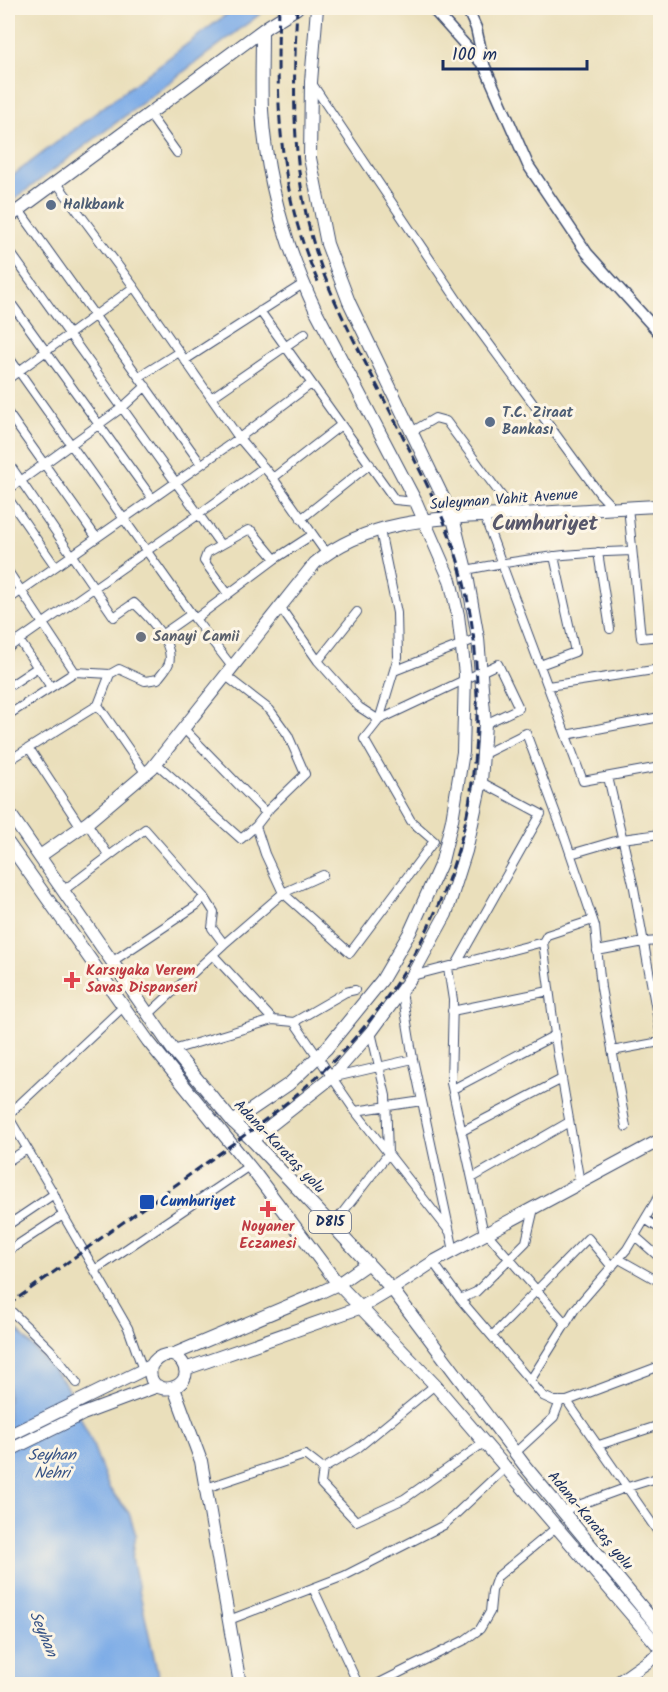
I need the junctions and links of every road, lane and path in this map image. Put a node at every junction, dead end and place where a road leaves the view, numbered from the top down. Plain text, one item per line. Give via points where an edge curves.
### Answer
1 (297, 8) edge
2 (316, 8) edge
3 (432, 8) edge
4 (466, 8) edge
5 (261, 31) junction
6 (485, 67) junction
7 (311, 82) junction
8 (149, 114) junction
9 (177, 153) dead end
10 (56, 182) junction
11 (19, 210) junction
12 (8, 218) edge
13 (8, 249) edge
14 (303, 284) junction
15 (134, 287) junction
16 (8, 299) edge
17 (260, 311) junction
18 (94, 316) junction
19 (304, 333) dead end
20 (69, 334) junction
21 (660, 334) edge
22 (285, 347) junction
23 (45, 352) junction
24 (179, 352) junction
25 (8, 356) edge
26 (184, 360) junction
27 (19, 372) junction
28 (139, 377) junction
29 (8, 379) edge
30 (311, 384) junction
31 (146, 386) junction
32 (211, 398) junction
33 (123, 407) junction
34 (8, 413) edge
35 (98, 424) junction
36 (341, 425) junction
37 (413, 431) junction
38 (239, 438) junction
39 (72, 444) junction
40 (8, 462) edge
41 (201, 464) junction
42 (45, 465) junction
43 (370, 465) junction
44 (264, 467) junction
45 (273, 478) junction
46 (21, 481) junction
47 (176, 482) junction
48 (8, 490) edge
49 (8, 498) edge
50 (152, 498) junction
51 (416, 502) junction
52 (660, 505) edge
53 (628, 507) junction
54 (613, 508) junction
55 (515, 514) junction
56 (198, 515) junction
57 (484, 516) junction
58 (124, 518) junction
59 (453, 518) junction
60 (301, 519) junction
61 (425, 520) junction
62 (381, 530) junction
63 (312, 536) junction
64 (96, 537) junction
65 (220, 544) junction
66 (146, 550) junction
67 (632, 551) junction
68 (598, 552) junction
69 (73, 554) junction
70 (326, 554) junction
71 (554, 556) junction
72 (275, 558) junction
73 (501, 563) junction
74 (55, 566) junction
75 (466, 570) junction
76 (8, 571) edge
77 (94, 588) junction
78 (20, 591) junction
79 (228, 594) junction
80 (8, 600) edge
81 (280, 607) junction
82 (357, 612) dead end
83 (193, 617) junction
84 (42, 624) junction
85 (610, 628) dead end
86 (161, 635) junction
87 (660, 636) edge
88 (478, 638) junction
89 (19, 640) junction
90 (461, 644) junction
91 (8, 648) edge
92 (318, 661) junction
93 (540, 665) junction
94 (38, 667) junction
95 (660, 669) edge
96 (394, 671) junction
97 (481, 671) junction
98 (75, 672) junction
99 (229, 672) junction
100 (110, 674) junction
101 (465, 679) junction
102 (548, 686) junction
103 (8, 687) edge
104 (51, 687) junction
105 (98, 705) junction
106 (8, 715) edge
107 (660, 717) edge
108 (379, 720) junction
109 (485, 724) junction
110 (184, 729) junction
111 (566, 735) junction
112 (29, 748) junction
113 (482, 755) junction
114 (8, 761) edge
115 (156, 763) junction
116 (660, 767) edge
117 (146, 774) junction
118 (608, 777) junction
119 (481, 782) junction
120 (8, 811) edge
121 (266, 813) junction
122 (84, 825) junction
123 (256, 826) junction
124 (660, 834) edge
125 (622, 839) junction
126 (8, 843) edge
127 (571, 854) junction
128 (40, 856) junction
129 (109, 856) junction
130 (323, 875) dead end
131 (64, 890) junction
132 (283, 893) junction
133 (204, 896) junction
134 (593, 920) junction
135 (660, 941) edge
136 (543, 942) junction
137 (644, 942) junction
138 (224, 944) junction
139 (597, 951) junction
140 (213, 955) junction
141 (113, 961) junction
142 (452, 966) junction
143 (412, 976) junction
144 (355, 990) dead end
145 (549, 991) junction
146 (402, 992) junction
147 (123, 1007) junction
148 (452, 1011) junction
149 (149, 1014) junction
150 (273, 1020) junction
151 (294, 1022) junction
152 (371, 1032) junction
153 (660, 1032) edge
154 (555, 1035) junction
155 (660, 1042) edge
156 (173, 1050) junction
157 (612, 1051) junction
158 (317, 1058) junction
159 (413, 1059) junction
160 (377, 1066) junction
161 (331, 1078) junction
162 (562, 1079) junction
163 (453, 1089) junction
164 (422, 1101) junction
165 (386, 1105) junction
166 (355, 1111) junction
167 (8, 1115) edge
168 (233, 1122) junction
169 (569, 1122) junction
170 (626, 1127) dead end
171 (462, 1131) junction
172 (252, 1140) junction
173 (660, 1140) edge
174 (27, 1149) junction
175 (388, 1154) junction
176 (8, 1161) edge
177 (249, 1166) junction
178 (472, 1178) junction
179 (580, 1183) junction
180 (54, 1194) junction
181 (660, 1194) edge
182 (534, 1208) junction
183 (63, 1215) junction
184 (645, 1219) junction
185 (8, 1225) edge
186 (333, 1225) junction
187 (660, 1229) edge
188 (450, 1232) junction
189 (486, 1234) junction
190 (635, 1236) junction
191 (8, 1251) edge
192 (454, 1251) junction
193 (660, 1258) edge
194 (510, 1259) junction
195 (619, 1259) junction
196 (433, 1262) junction
197 (368, 1263) junction
198 (612, 1267) junction
199 (95, 1270) junction
200 (660, 1282) edge
201 (338, 1284) junction
202 (392, 1289) junction
203 (538, 1291) junction
204 (460, 1299) junction
205 (362, 1307) junction
206 (8, 1308) edge
207 (566, 1324) junction
208 (492, 1336) junction
209 (172, 1355) junction
210 (660, 1366) edge
211 (147, 1368) junction
212 (185, 1369) junction
213 (530, 1381) junction
214 (77, 1383) dead end
215 (435, 1385) junction
216 (158, 1386) junction
217 (174, 1388) junction
218 (564, 1401) junction
219 (80, 1408) junction
220 (660, 1425) edge
221 (8, 1436) edge
222 (485, 1442) junction
223 (599, 1445) junction
224 (8, 1451) edge
225 (515, 1453) junction
226 (506, 1467) junction
227 (323, 1469) junction
228 (660, 1477) edge
229 (628, 1487) junction
230 (206, 1488) junction
231 (562, 1511) junction
232 (557, 1527) junction
233 (660, 1535) edge
234 (313, 1588) junction
235 (229, 1620) junction
236 (660, 1629) edge
237 (660, 1648) edge
238 (660, 1653) edge
239 (240, 1684) edge
240 (358, 1684) edge
241 (377, 1684) edge
242 (616, 1684) edge

1 - 5 main road
2 - 7 main road
3 - 6 street
4 - 6 street via 476,28
5 - 8 main road
5 - 14 main road via 262,111 269,171
6 - 21 street via 528,165 587,253
7 - 37 main road via 310,158 327,244 349,302
7 - 54 street via 462,308
8 - 9 street
8 - 10 main road
10 - 11 main road
10 - 15 street
11 - 12 main road
11 - 18 street
13 - 20 street
14 - 17 street
14 - 51 main road
15 - 18 street
15 - 24 street
16 - 23 street
17 - 22 street
17 - 26 street
18 - 20 street
18 - 28 street
19 - 22 street
20 - 23 street
20 - 33 street
22 - 30 street
22 - 32 street
23 - 27 street
23 - 35 street
24 - 26 street
24 - 28 street
25 - 27 street
26 - 32 street
27 - 29 street
27 - 39 street
28 - 31 street
30 - 36 street
30 - 38 street
31 - 33 street
31 - 41 street
32 - 38 street
33 - 35 street
33 - 47 street
34 - 42 street
35 - 39 street
35 - 50 street
36 - 43 street
36 - 45 street
37 - 55 street via 435,418 446,421
37 - 59 main road
38 - 41 street
38 - 44 street
39 - 42 street
39 - 58 street
40 - 46 street
41 - 47 street
42 - 46 street
42 - 64 street
43 - 51 street via 396,500
43 - 60 street
44 - 45 street
44 - 56 street
45 - 60 street
46 - 48 street
46 - 69 street
47 - 50 street
47 - 56 street
49 - 74 street
50 - 58 street
51 - 61 main road
52 - 53 main road, Suleyman Vahit Avenue
53 - 54 main road, Suleyman Vahit Avenue
53 - 67 street
54 - 55 main road, Suleyman Vahit Avenue
55 - 57 main road, Suleyman Vahit Avenue
56 - 65 street
56 - 66 street
57 - 59 main road, Suleyman Vahit Avenue
57 - 73 street
58 - 64 street
58 - 66 street
59 - 61 main road, Suleyman Vahit Avenue
59 - 75 main road
60 - 63 street
61 - 62 main road, Suleyman Vahit Avenue
61 - 90 main road via 450,580
62 - 70 main road, Suleyman Vahit Avenue via 359,536
62 - 96 street via 397,613 398,657
63 - 70 street
63 - 72 street
64 - 69 street
65 - 72 street via 252,531
65 - 79 street via 207,553 204,561
66 - 77 street
66 - 83 street
67 - 68 street
67 - 87 street via 641,638
68 - 71 street
68 - 85 street
69 - 74 street
69 - 77 street
70 - 81 main road, Suleyman Vahit Avenue
71 - 73 street
71 - 93 street via 575,652
72 - 79 street
73 - 75 street
73 - 93 street
74 - 78 street
75 - 88 main road
76 - 78 street
77 - 84 street
77 - 86 street via 114,617 134,603
78 - 80 street
78 - 84 street
79 - 83 street
81 - 92 street
81 - 99 main road, Suleyman Vahit Avenue
82 - 92 street
83 - 86 street
83 - 99 street
84 - 89 street
84 - 98 street
86 - 100 street via 170,655 158,679 145,681 119,669
88 - 90 street
88 - 97 main road
89 - 91 street
89 - 94 street
90 - 96 street
90 - 101 main road
92 - 108 street via 359,707
93 - 102 street
94 - 103 street
94 - 104 street
95 - 102 street
96 - 108 street
97 - 101 street
97 - 109 main road
97 - 109 street via 498,664 519,708
98 - 100 street
98 - 104 street
99 - 110 main road, Suleyman Vahit Avenue
99 - 121 street via 270,710 288,735 305,774
100 - 105 street
101 - 108 street
101 - 158 main road via 463,752 442,861 410,932 381,980
102 - 111 street
104 - 106 street
105 - 112 street
105 - 117 street
107 - 111 street
108 - 132 street via 364,739 411,821 434,841 350,953
109 - 113 main road
110 - 115 main road, Suleyman Vahit Avenue
110 - 121 street
111 - 118 street via 584,781
112 - 114 street
112 - 122 street
113 - 119 main road
113 - 127 street via 526,733
115 - 117 main road, Suleyman Vahit Avenue
115 - 123 street via 241,839
116 - 118 street
117 - 122 main road, Suleyman Vahit Avenue
118 - 125 street
119 - 142 street via 541,814
119 - 143 main road via 466,851 446,914
120 - 128 main road, Adana-Karataş yolu / D815
121 - 123 street
122 - 128 main road, Suleyman Vahit Avenue
122 - 129 street
123 - 132 street
124 - 125 street
125 - 127 street
125 - 137 street
126 - 147 main road, Adana-Karataş yolu / D815
127 - 134 street
128 - 131 main road, Adana-Karataş yolu / D815
129 - 131 street
129 - 133 street via 145,829
130 - 132 street
131 - 141 main road, Adana-Karataş yolu / D815
132 - 138 street
133 - 138 street via 214,912 212,928
133 - 141 street via 197,905
134 - 136 street via 547,935
134 - 139 street
135 - 137 street
136 - 142 street
136 - 145 street
137 - 139 street
137 - 153 street
138 - 140 street
139 - 157 street
140 - 149 street
140 - 150 street
141 - 149 main road, Adana-Karataş yolu / D815
142 - 143 street
142 - 148 street
143 - 146 main road
144 - 151 street
145 - 148 street
145 - 154 street
146 - 152 main road
146 - 159 street
147 - 167 street
147 - 177 main road, Adana-Karataş yolu / D815
148 - 163 street
149 - 156 main road, Adana-Karataş yolu / D815
150 - 151 street
150 - 156 street
151 - 158 street
152 - 160 street
152 - 161 main road
154 - 162 street
154 - 163 street
155 - 157 street
156 - 168 main road, Adana-Karataş yolu / D815
157 - 170 street
158 - 161 street
158 - 168 main road via 289,1084
159 - 160 street
159 - 164 street
160 - 161 street
160 - 165 street
161 - 166 street
161 - 172 main road
162 - 169 street
162 - 171 street
163 - 171 street
164 - 165 street
164 - 188 street
165 - 166 street
165 - 175 street
166 - 175 street
167 - 174 street
168 - 172 main road, Adana-Karataş yolu / D815
169 - 178 street
169 - 179 street
171 - 178 street
172 - 186 main road, Adana-Karataş yolu / D815
173 - 179 main road
174 - 176 street
174 - 180 street
175 - 186 street
175 - 188 street
177 - 199 street
177 - 201 main road, Adana-Karataş yolu / D815
178 - 189 street
179 - 182 main road
180 - 183 street
180 - 185 street
181 - 184 street
182 - 189 main road
182 - 194 street via 526,1242
183 - 191 street
183 - 199 street
184 - 187 street
184 - 190 street
186 - 197 main road, Adana-Karataş yolu / D815
188 - 192 street
189 - 192 main road
189 - 194 street
190 - 193 street
190 - 195 street
192 - 196 main road
194 - 203 street
194 - 204 street via 476,1292
195 - 198 street
195 - 200 street
196 - 202 main road
196 - 204 street
197 - 201 main road
197 - 202 main road, Adana-Karataş yolu / D815
198 - 203 street via 588,1238
198 - 207 street
199 - 211 street
201 - 205 main road, Adana-Karataş yolu / D815
201 - 209 main road
202 - 205 main road
202 - 225 main road, Adana-Karataş yolu / D815
203 - 207 street
203 - 208 street
204 - 208 street
205 - 212 main road
205 - 215 main road, Adana-Karataş yolu / D815
206 - 214 street via 50,1349
207 - 213 street
208 - 213 street
209 - 211 main road via 162,1355
209 - 212 main road
210 - 218 street
211 - 216 main road
211 - 219 main road
212 - 217 main road via 183,1380
213 - 218 street via 543,1396
215 - 222 main road, Adana-Karataş yolu / D815
215 - 227 street via 358,1448
216 - 217 main road
216 - 219 main road
217 - 230 main road via 201,1461
218 - 223 street
218 - 225 street via 554,1417
219 - 221 main road
219 - 224 main road
220 - 223 street
222 - 226 main road, Adana-Karataş yolu / D815
222 - 227 street via 404,1499 356,1521 321,1484
223 - 229 street
225 - 231 main road, Adana-Karataş yolu / D815
226 - 232 main road, Adana-Karataş yolu / D815
226 - 234 street via 444,1525
227 - 230 street via 305,1455
228 - 229 street
229 - 231 street
229 - 233 street
230 - 235 main road
231 - 236 main road, Adana-Karataş yolu / D815
232 - 237 main road, Adana-Karataş yolu / D815
232 - 241 street via 497,1577 490,1612 480,1629
234 - 235 street
234 - 240 street
235 - 239 main road
238 - 242 main road

